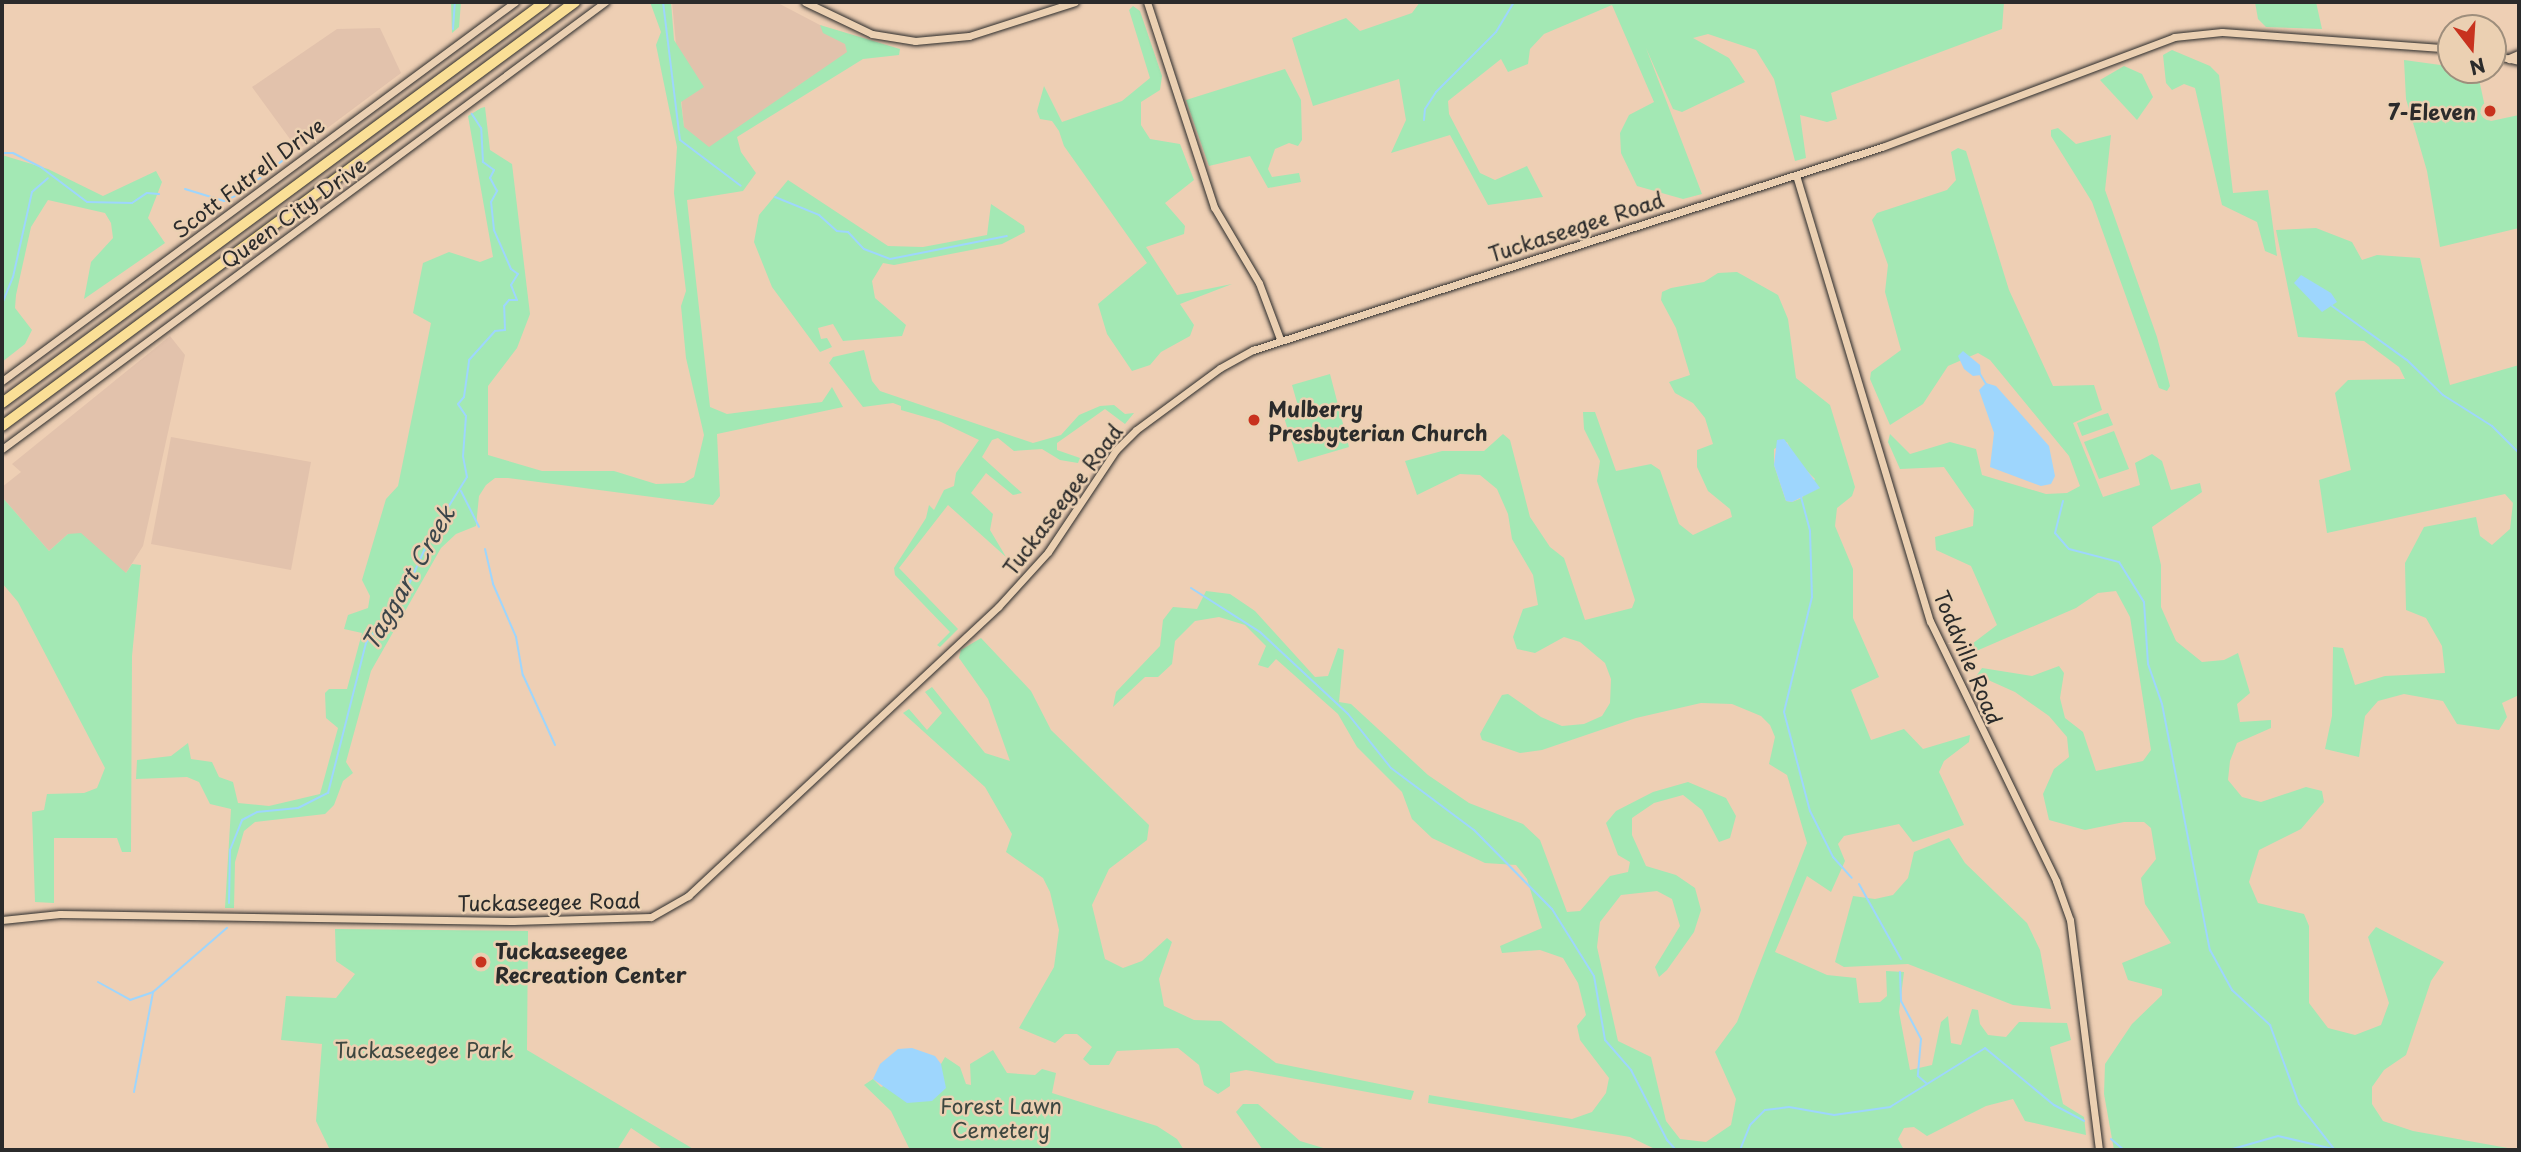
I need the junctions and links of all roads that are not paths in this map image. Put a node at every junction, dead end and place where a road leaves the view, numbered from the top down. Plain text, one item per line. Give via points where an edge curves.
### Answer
1 (514, 2) edge
2 (545, 2) edge
3 (575, 2) edge
4 (605, 2) edge
5 (805, 2) edge
6 (1075, 2) edge
7 (1147, 2) edge
8 (2437, 48) edge
9 (2519, 55) edge
10 (2515, 60) edge
11 (1796, 175) junction
12 (1280, 339) junction
13 (2, 380) edge
14 (2, 403) edge
15 (2, 426) edge
16 (2, 449) edge
17 (2, 920) edge
18 (2099, 1150) edge

1 - 13 street, Scott Futrell Drive
2 - 14 highway
3 - 15 highway
4 - 16 street, Queen City Drive
5 - 6 street via 872,34 915,41 969,36
7 - 12 street via 1214,207 1259,283
8 - 11 street, Tuckaseegee Road via 2222,32 2174,37
9 - 10 main road
11 - 12 street, Tuckaseegee Road
11 - 18 street, Toddville Road via 1930,621 2056,881 2070,920
12 - 17 street, Tuckaseegee Road via 1223,367 1136,430 1116,450 1048,552 998,607 688,896 662,912 622,921 60,914

